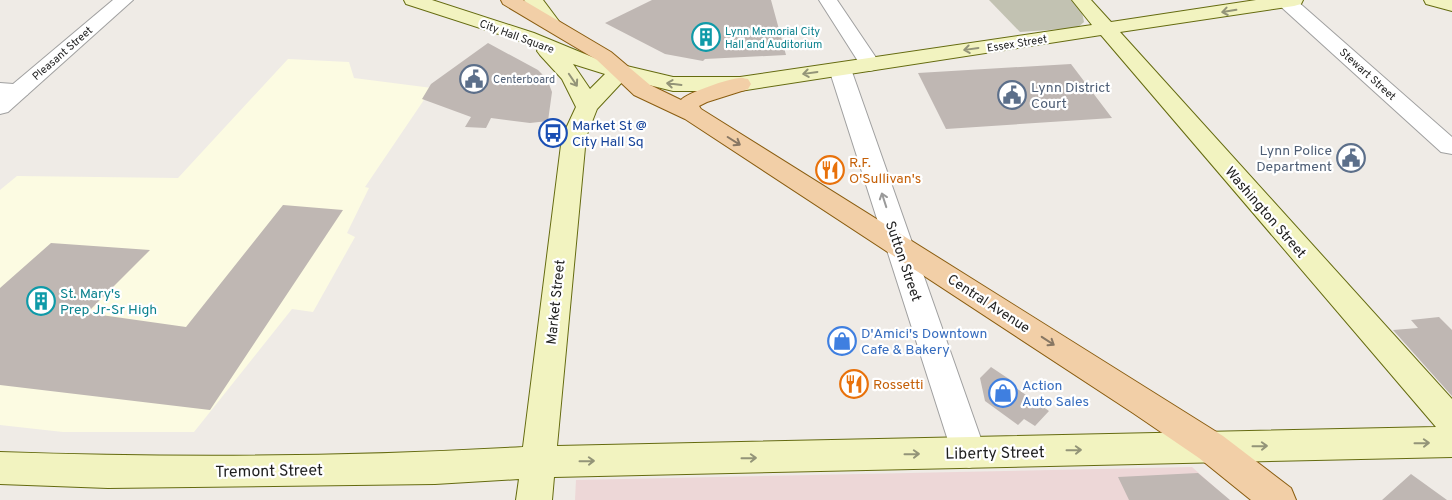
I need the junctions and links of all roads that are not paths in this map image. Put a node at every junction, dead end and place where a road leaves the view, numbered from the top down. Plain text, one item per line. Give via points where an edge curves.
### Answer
1 (124, 0) edge
2 (413, 0) edge
3 (455, 0) edge
4 (510, 0) edge
5 (533, 0) edge
6 (828, 0) edge
7 (1081, 0) edge
8 (1433, 0) edge
9 (1290, 1) edge
10 (1452, 5) edge
11 (551, 24) junction
12 (490, 25) junction
13 (1105, 29) junction
14 (527, 38) junction
15 (870, 64) junction
16 (840, 69) junction
17 (621, 71) junction
18 (740, 84) junction
19 (10, 90) edge
20 (586, 106) junction
21 (0, 107) edge
22 (693, 114) junction
23 (1450, 147) edge
24 (899, 246) junction
25 (1452, 422) edge
26 (1452, 442) edge
27 (1211, 448) junction
28 (970, 453) junction
29 (538, 462) junction
30 (0, 468) edge
31 (534, 500) edge
32 (1278, 500) edge

1 - 19 street, Pleasant Street
2 - 12 main road, City Hall Square
3 - 12 main road
4 - 11 main road, City Hall Square
5 - 11 main road
6 - 15 street
7 - 13 main road, Washington Street
8 - 10 main road
9 -> 13 main road, Essex Street
9 - 23 street, Stewart Street
11 - 17 main road, City Hall Square via 592,48
12 - 14 main road, City Hall Square
13 -> 15 main road, Essex Street
13 - 25 main road, Washington Street
14 - 17 main road, City Hall Square via 590,64
14 -> 20 main road via 561,63 575,82
15 - 16 main road, Essex Street
16 -> 18 main road, Essex Street
24 -> 16 street, Sutton Street
18 -> 17 main road, City Hall Square via 684,85
17 - 20 main road, Market Street
17 - 22 main road, City Hall Square via 642,90
18 - 22 main road via 695,98 688,106
19 - 21 street, Pleasant Street
20 - 29 main road, Market Street via 573,143
22 -> 24 main road, Central Avenue
24 -> 27 main road, Central Avenue
24 - 28 street, Sutton Street
27 -> 26 main road, Liberty Street
28 -> 27 main road, Liberty Street
27 - 32 main road, Central Avenue
29 -> 28 main road, Liberty Street
29 - 30 main road, Tremont Street via 435,468 108,472
29 - 31 main road, Market Street

